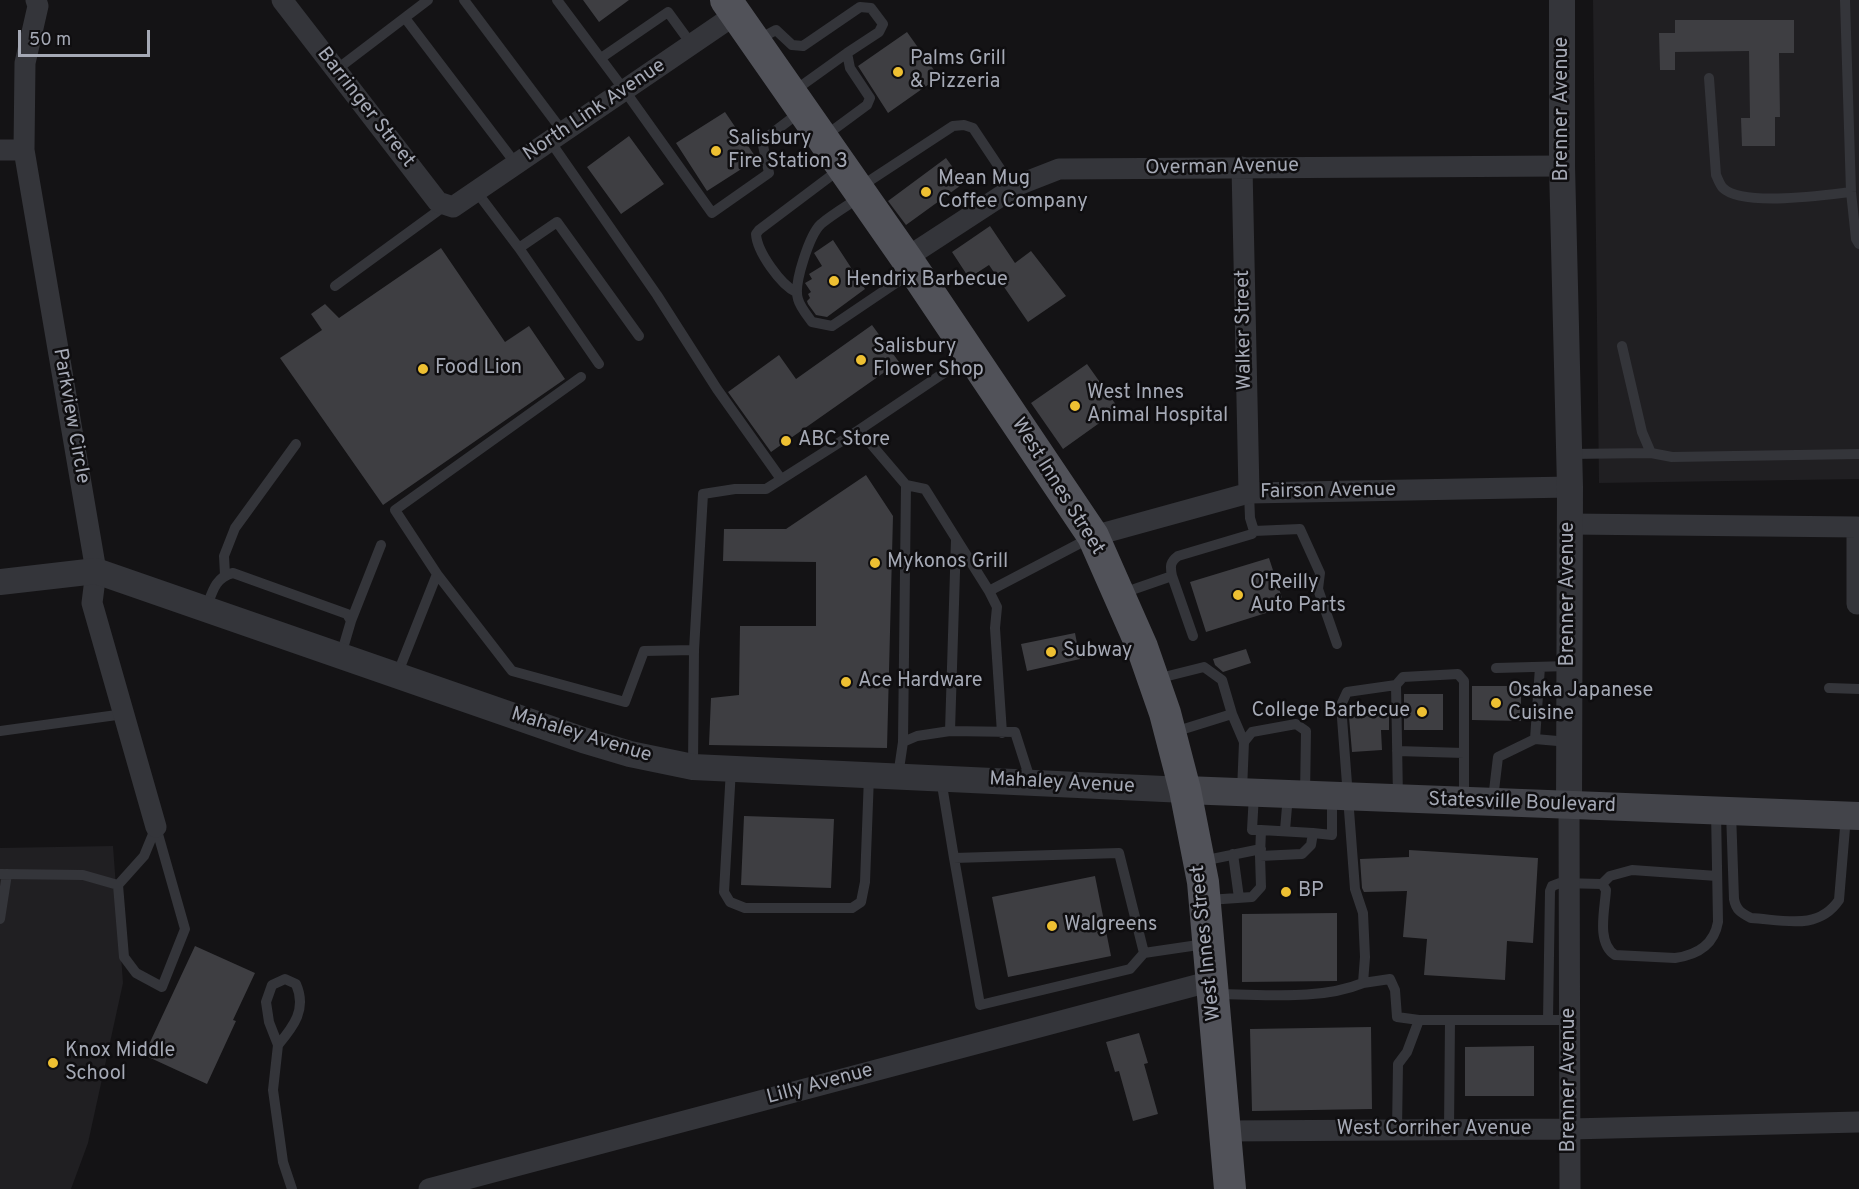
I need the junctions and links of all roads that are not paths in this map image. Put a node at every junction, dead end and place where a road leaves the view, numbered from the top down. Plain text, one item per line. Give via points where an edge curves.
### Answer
1 (282, 0) edge
2 (428, 0) edge
3 (464, 0) edge
4 (557, 0) edge
5 (1562, 0) edge
6 (1845, 0) edge
7 (39, 2) edge
8 (731, 7) edge
9 (405, 18) junction
10 (1846, 38) junction
11 (1859, 38) edge
12 (755, 41) junction
13 (692, 45) junction
14 (847, 53) junction
15 (601, 58) junction
16 (336, 70) junction
17 (1709, 78) dead end
18 (625, 91) junction
19 (797, 101) junction
20 (556, 137) junction
21 (822, 138) junction
22 (0, 150) edge
23 (24, 150) junction
24 (516, 164) junction
25 (1562, 166) junction
26 (1242, 167) junction
27 (855, 184) junction
28 (1013, 188) junction
29 (476, 191) junction
30 (1851, 192) junction
31 (450, 206) junction
32 (1859, 243) edge
33 (519, 248) junction
34 (910, 264) junction
35 (335, 286) dead end
36 (796, 292) junction
37 (639, 336) dead end
38 (1622, 346) dead end
39 (970, 355) junction
40 (599, 364) dead end
41 (580, 378) dead end
42 (859, 430) junction
43 (296, 444) dead end
44 (1652, 453) junction
45 (1569, 454) junction
46 (1859, 454) edge
47 (781, 479) junction
48 (906, 485) junction
49 (1570, 487) junction
50 (1249, 493) junction
51 (1569, 524) junction
52 (1254, 531) junction
53 (1093, 537) junction
54 (956, 540) junction
55 (381, 545) dead end
56 (96, 571) junction
57 (437, 574) junction
58 (225, 575) junction
59 (1172, 576) junction
60 (0, 582) edge
61 (989, 591) junction
62 (1119, 595) junction
63 (1857, 604) dead end
64 (206, 609) junction
65 (351, 621) junction
66 (1193, 636) dead end
67 (1337, 644) dead end
68 (694, 650) junction
69 (341, 656) junction
70 (1569, 666) junction
71 (1540, 667) junction
72 (1496, 668) dead end
73 (397, 675) junction
74 (1153, 680) junction
75 (1396, 685) junction
76 (1829, 688) dead end
77 (1859, 689) edge
78 (124, 714) junction
79 (1232, 714) junction
80 (0, 731) edge
81 (950, 731) junction
82 (1002, 732) junction
83 (1170, 733) junction
84 (1534, 739) junction
85 (903, 742) junction
86 (1244, 742) junction
87 (1569, 742) junction
88 (1397, 751) junction
89 (1464, 753) junction
90 (693, 767) junction
91 (731, 769) junction
92 (869, 775) junction
93 (898, 776) junction
94 (941, 778) junction
95 (1032, 783) junction
96 (1185, 790) junction
97 (1248, 792) junction
98 (1318, 795) junction
99 (1398, 799) junction
100 (1464, 801) junction
101 (1493, 803) junction
102 (1569, 806) junction
103 (1723, 811) junction
104 (1852, 816) edge
105 (156, 827) junction
106 (1261, 830) junction
107 (1286, 831) junction
108 (1313, 833) junction
109 (1261, 853) junction
110 (1233, 854) junction
111 (954, 858) junction
112 (1199, 861) junction
113 (4, 874) edge
114 (1717, 876) junction
115 (1569, 883) junction
116 (1602, 884) junction
117 (118, 885) junction
118 (1239, 898) junction
119 (1204, 900) junction
120 (0, 919) edge
121 (1208, 943) junction
122 (1144, 953) junction
123 (1559, 979) junction
124 (1363, 983) junction
125 (1212, 988) junction
126 (1419, 1020) junction
127 (1450, 1020) junction
128 (1548, 1020) junction
129 (1570, 1020) junction
130 (278, 1045) junction
131 (1859, 1122) edge
132 (1570, 1129) junction
133 (1397, 1130) junction
134 (1449, 1130) junction
135 (1225, 1131) junction
136 (292, 1189) edge
137 (429, 1189) edge
138 (1230, 1189) edge
139 (1570, 1189) edge

1 - 16 street, Barringer Street
2 - 9 lane
3 - 20 lane
4 - 15 lane
5 - 25 street, Brenner Avenue
6 - 10 lane
7 - 23 street, Parkview Circle via 25,63
8 - 12 main road, West Innes Street
8 - 13 street, North Link Avenue
9 - 16 lane
9 - 24 lane
10 - 11 lane
10 - 30 lane
12 - 14 lane via 776,30 792,45 803,46 860,8 871,8 883,24 879,32
12 - 19 main road, West Innes Street
13 - 15 lane via 668,12
13 - 18 street, North Link Avenue
14 - 19 lane
14 - 21 lane via 850,68 870,98 867,105
15 - 18 lane
16 - 31 street, Barringer Street via 438,202
17 - 30 lane via 1716,175 1723,188 1753,198
18 - 19 lane via 712,213 769,173 762,141
18 - 20 street, North Link Avenue
19 - 21 main road, West Innes Street
20 - 24 street, North Link Avenue
20 - 47 lane via 717,389
21 - 27 main road, West Innes Street
22 - 23 street
23 - 56 street, Parkview Circle
24 - 29 street, North Link Avenue
25 - 26 street, Overman Avenue
25 - 45 street, Brenner Avenue
26 - 28 street, Overman Avenue via 1059,169
26 - 50 street, Walker Street
27 - 28 lane via 954,126 964,125 973,128
27 - 34 main road, West Innes Street
27 - 36 lane via 816,230 806,250
27 - 36 lane via 756,234 759,247 783,284
28 - 34 street, Overman Avenue
29 - 31 street, North Link Avenue
29 - 33 lane
30 - 32 lane
31 - 35 lane
33 - 37 lane via 557,222
33 - 40 lane
34 - 36 lane via 832,326 812,322
34 - 39 main road, West Innes Street
38 - 44 lane via 1642,432
39 - 42 lane
39 - 53 main road, West Innes Street
41 - 57 lane via 395,510
42 - 47 lane
42 - 48 lane
43 - 58 lane via 235,528 224,556
44 - 45 lane
44 - 46 lane via 1672,457
45 - 49 street, Brenner Avenue
47 - 68 lane via 766,489 703,494
48 - 54 lane via 925,489
48 - 85 lane
49 - 50 street, Fairson Avenue
49 - 51 street, Brenner Avenue
50 - 52 lane
50 - 53 street, Fairson Avenue
51 - 63 street via 1857,527
51 - 70 street, Brenner Avenue
52 - 59 lane via 1178,556 1170,566
52 - 67 lane via 1300,529 1320,573 1318,589
53 - 61 lane
53 - 62 main road, West Innes Street
54 - 61 lane
54 - 81 lane
55 - 65 lane
56 - 60 street, Mahaley Avenue
56 - 64 street, Mahaley Avenue
56 - 78 street, Parkview Circle via 92,603
57 - 68 lane via 512,671 625,702 644,651
57 - 73 lane
58 - 64 lane via 217,582
58 - 65 lane via 233,573 347,614
59 - 62 lane
59 - 66 lane
61 - 82 lane via 997,606
62 - 74 main road, West Innes Street
64 - 69 street, Mahaley Avenue
65 - 69 lane
68 - 90 lane
69 - 73 street, Mahaley Avenue
70 - 71 lane
70 - 87 street, Brenner Avenue
71 - 72 lane
71 - 84 lane
73 - 90 street, Mahaley Avenue via 630,754
74 - 79 lane via 1204,667 1222,680
74 - 83 main road, West Innes Street
75 - 88 lane
75 - 89 lane via 1403,677 1458,674 1464,681
75 - 98 lane via 1347,692
76 - 77 lane
78 - 80 lane
78 - 105 street, Parkview Circle
79 - 83 lane
79 - 86 lane
81 - 82 lane
81 - 85 lane
82 - 95 lane via 1015,732
83 - 96 main road, West Innes Street
84 - 87 lane
84 - 101 lane via 1498,757
85 - 93 lane
86 - 97 lane
86 - 98 lane via 1252,732 1296,724 1306,731
87 - 102 street, Brenner Avenue
88 - 89 lane
88 - 99 lane
89 - 100 lane
90 - 91 street, Mahaley Avenue
91 - 92 street, Mahaley Avenue
91 - 92 lane via 724,892 730,902 745,908 852,908 861,902
92 - 93 street, Mahaley Avenue
93 - 94 street, Mahaley Avenue
94 - 95 street, Mahaley Avenue
94 - 111 lane
95 - 96 street, Mahaley Avenue
96 - 97 main road, Statesville Boulevard
96 - 112 main road, West Innes Street
97 - 98 main road, Statesville Boulevard
97 - 106 lane via 1252,830
98 - 99 main road, Statesville Boulevard
98 - 107 lane
98 - 108 lane via 1332,835
98 - 124 lane via 1363,913
99 - 100 main road, Statesville Boulevard
100 - 101 main road, Statesville Boulevard
101 - 102 main road, Statesville Boulevard
102 - 103 main road, Statesville Boulevard
102 - 115 street, Brenner Avenue
103 - 104 main road, Statesville Boulevard
103 - 104 lane via 1736,908 1750,918 1810,921 1827,914 1839,900
103 - 114 lane
105 - 117 lane via 144,856
105 - 117 lane via 185,929 162,987 136,973 124,957
106 - 107 lane
106 - 109 lane
107 - 108 lane
108 - 109 lane via 1311,845 1302,854
109 - 110 lane
109 - 118 lane via 1261,887 1252,897
110 - 112 lane
110 - 118 lane
111 - 122 lane via 1119,853
111 - 122 lane via 980,1005 1130,969
112 - 119 main road, West Innes Street
113 - 117 lane via 83,875
113 - 120 lane
114 - 116 lane via 1632,870 1610,876
114 - 116 lane via 1718,922 1713,939 1700,951 1675,958 1615,955 1609,951 1604,934
115 - 116 lane
115 - 123 street, Brenner Avenue
118 - 119 lane
119 - 121 main road, West Innes Street
121 - 122 lane
121 - 125 main road, West Innes Street
123 - 128 lane
123 - 129 street, Brenner Avenue
124 - 125 lane via 1347,990 1299,994
124 - 126 lane via 1390,980 1395,990 1397,1017
125 - 135 main road, West Innes Street
125 - 137 street, Lilly Avenue
126 - 127 lane
126 - 133 lane via 1398,1064
127 - 128 lane
127 - 134 lane
128 - 129 lane
129 - 132 street, Brenner Avenue
130 - 130 lane via 266,1002 272,985 285,979 296,984 301,1006 292,1028
130 - 136 lane via 273,1090 283,1162
131 - 132 street, West Corriher Avenue
132 - 134 street, West Corriher Avenue
132 - 139 street, Brenner Avenue
133 - 134 street, West Corriher Avenue
133 - 135 street, West Corriher Avenue
135 - 138 main road, West Innes Street

